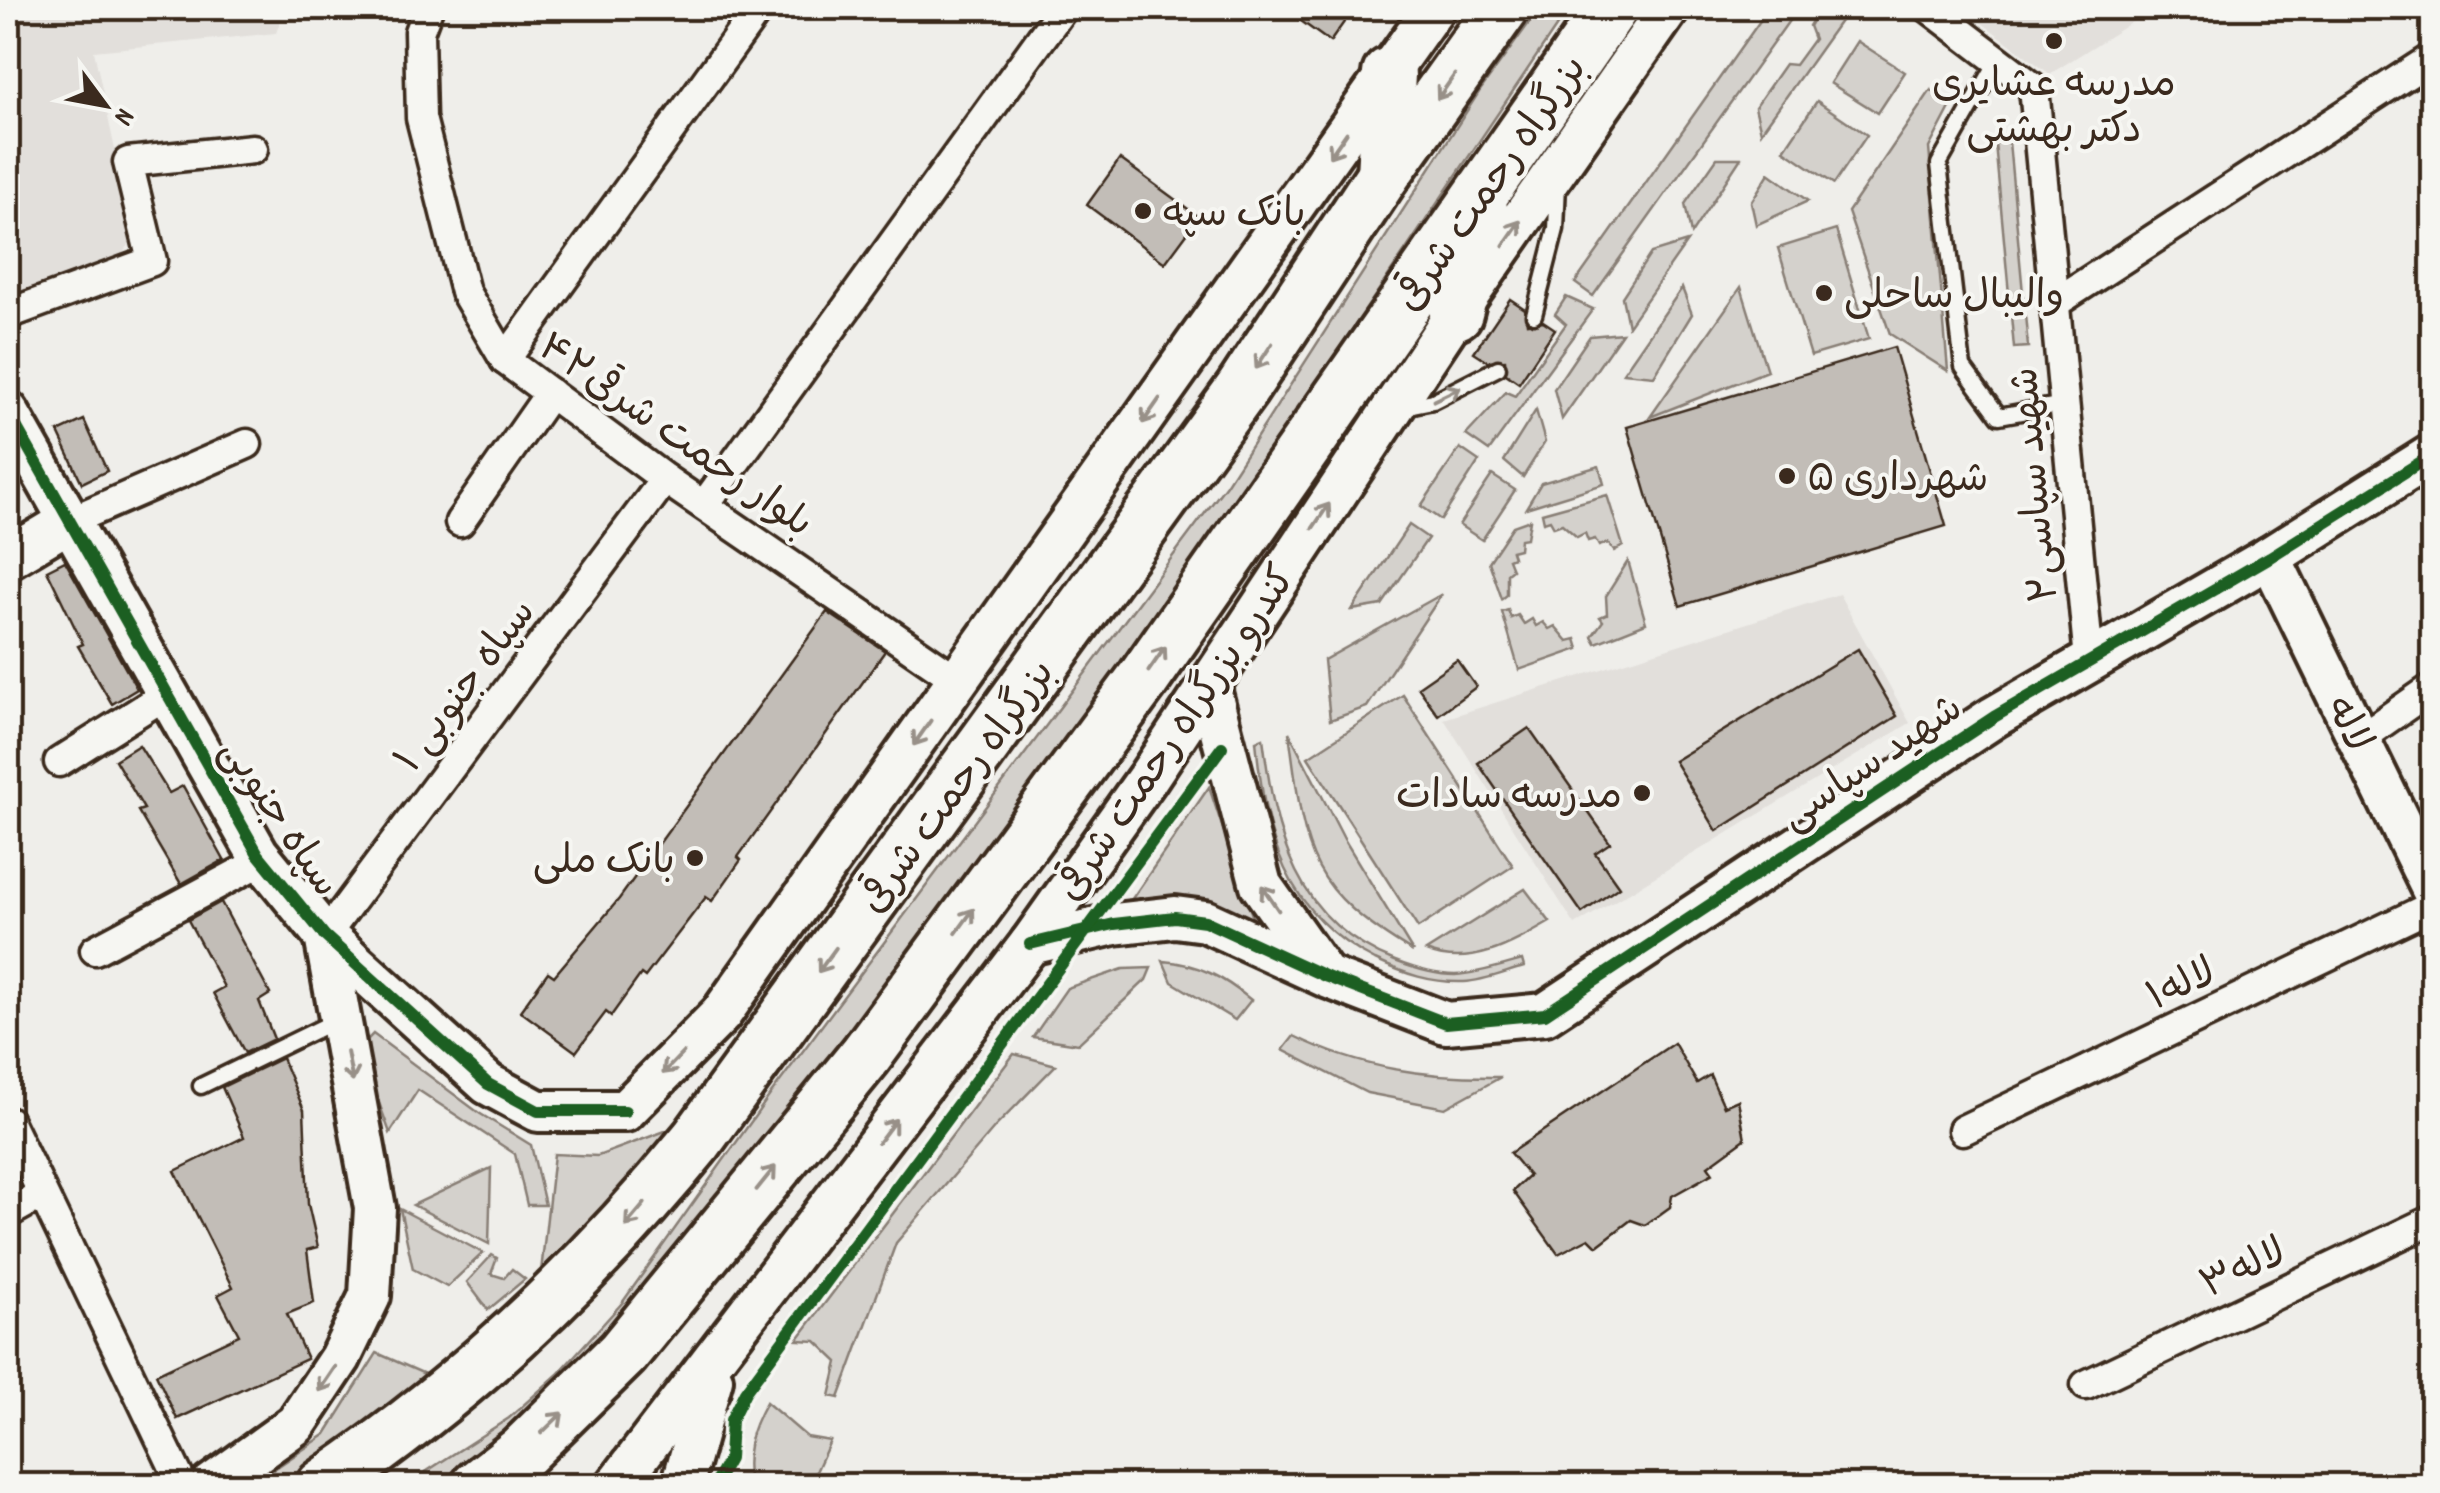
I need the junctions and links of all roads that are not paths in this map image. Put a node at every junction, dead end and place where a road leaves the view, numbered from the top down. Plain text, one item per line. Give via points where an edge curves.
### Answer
1 (428, 8) edge
2 (759, 8) edge
3 (1063, 8) edge
4 (1434, 8) edge
5 (1502, 8) edge
6 (1611, 8) edge
7 (1669, 8) edge
8 (1929, 8) edge
9 (2432, 58) edge
10 (1998, 60) junction
11 (1388, 74) junction
12 (253, 150) dead end
13 (1558, 170) junction
14 (1384, 175) junction
15 (1490, 182) junction
16 (2055, 303) junction
17 (1456, 313) junction
18 (8, 314) edge
19 (1534, 315) dead end
20 (505, 360) junction
21 (1498, 368) dead end
22 (550, 394) junction
23 (2064, 404) junction
24 (1392, 408) junction
25 (8, 412) edge
26 (247, 444) dead end
27 (2432, 455) edge
28 (666, 479) junction
29 (705, 504) junction
30 (68, 522) junction
31 (460, 522) dead end
32 (2270, 557) junction
33 (8, 558) edge
34 (2089, 660) junction
35 (959, 681) junction
36 (1209, 685) junction
37 (2432, 688) edge
38 (167, 694) junction
39 (2360, 740) junction
40 (59, 762) dead end
41 (263, 860) junction
42 (2432, 889) edge
43 (2432, 906) edge
44 (325, 936) junction
45 (1030, 944) junction
46 (96, 950) dead end
47 (1327, 977) junction
48 (341, 1019) junction
49 (201, 1086) dead end
50 (8, 1121) edge
51 (1962, 1130) dead end
52 (42, 1194) junction
53 (8, 1212) edge
54 (2432, 1220) edge
55 (722, 1348) junction
56 (2086, 1385) dead end
57 (183, 1486) edge
58 (210, 1486) edge
59 (322, 1486) edge
60 (478, 1486) edge
61 (616, 1486) edge
62 (682, 1486) edge

1 - 20 street, بلوار رحمت شرقی۴۲ via 420,32 421,118 466,292
2 - 20 street
3 - 29 street
4 - 11 street
5 -> 14 highway, بزرگراه رحمت شرقی
6 - 15 highway, بزرگراه رحمت شرقی
7 - 13 street, کندرو بزرگراه رحمت شرقی
8 - 10 street, شهید سپاسی۲
9 - 16 street
10 - 16 street, شهید سپاسی۲ via 2034,88
10 - 23 lane via 1939,164 1962,368 1999,416
11 - 14 highway
11 -> 35 street
12 - 18 street via 128,162 152,261
17 -> 13 street, کندرو بزرگراه رحمت شرقی
13 - 19 lane via 1556,230
14 -> 59 highway, بزرگراه رحمت شرقی via 1220,420 639,1210 462,1382
15 - 17 highway
60 -> 15 highway, بزرگراه رحمت شرقی via 623,1353 866,1056 1144,678
16 - 23 street, شهید سپاسی۲
17 - 24 street, کندرو بزرگراه رحمت شرقی
20 - 22 street, بلوار رحمت شرقی۴۲
24 -> 21 lane via 1433,402
22 - 28 street, بلوار رحمت شرقی۴۲
22 - 31 street
23 - 34 street, شهید سپاسی۲
36 -> 24 street, کندرو بزرگراه رحمت شرقی
25 - 30 street, سپاه جنوبی
26 - 30 street
27 - 32 street, شهید سپاسی
28 - 29 street, بلوار رحمت شرقی۴۲
28 - 44 street, ۱ سپاه جنوبی
29 - 35 street, بلوار رحمت شرقی۴۲
30 - 33 street
30 - 38 street, سپاه جنوبی
32 - 34 street, شهید سپاسی
32 - 39 street, لاله
34 - 47 street, شهید سپاسی via 1545,1014 1446,1022
35 -> 44 street, سپاه جنوبی via 721,1014 626,1111 538,1111 488,1084
36 - 45 street, کندرو بزرگراه رحمت شرقی
47 -> 36 street via 1261,885
37 - 39 street
38 - 40 street
38 - 41 street, سپاه جنوبی
39 - 42 street, لاله
41 - 44 street, سپاه جنوبی
41 - 46 street
43 - 51 street, ۱لاله
44 - 48 street, سپاه جنوبی
45 - 47 street, شهید سپاسی via 1114,924 1206,921
55 -> 45 street, کندرو بزرگراه رحمت شرقی
48 - 49 lane
48 -> 58 street, سپاه جنوبی via 375,1208 370,1296 340,1358 296,1424
50 - 52 street
52 - 53 street
52 - 57 street
54 - 56 street, ۳لاله
55 - 61 street, کندرو بزرگراه رحمت شرقی
55 - 62 street

